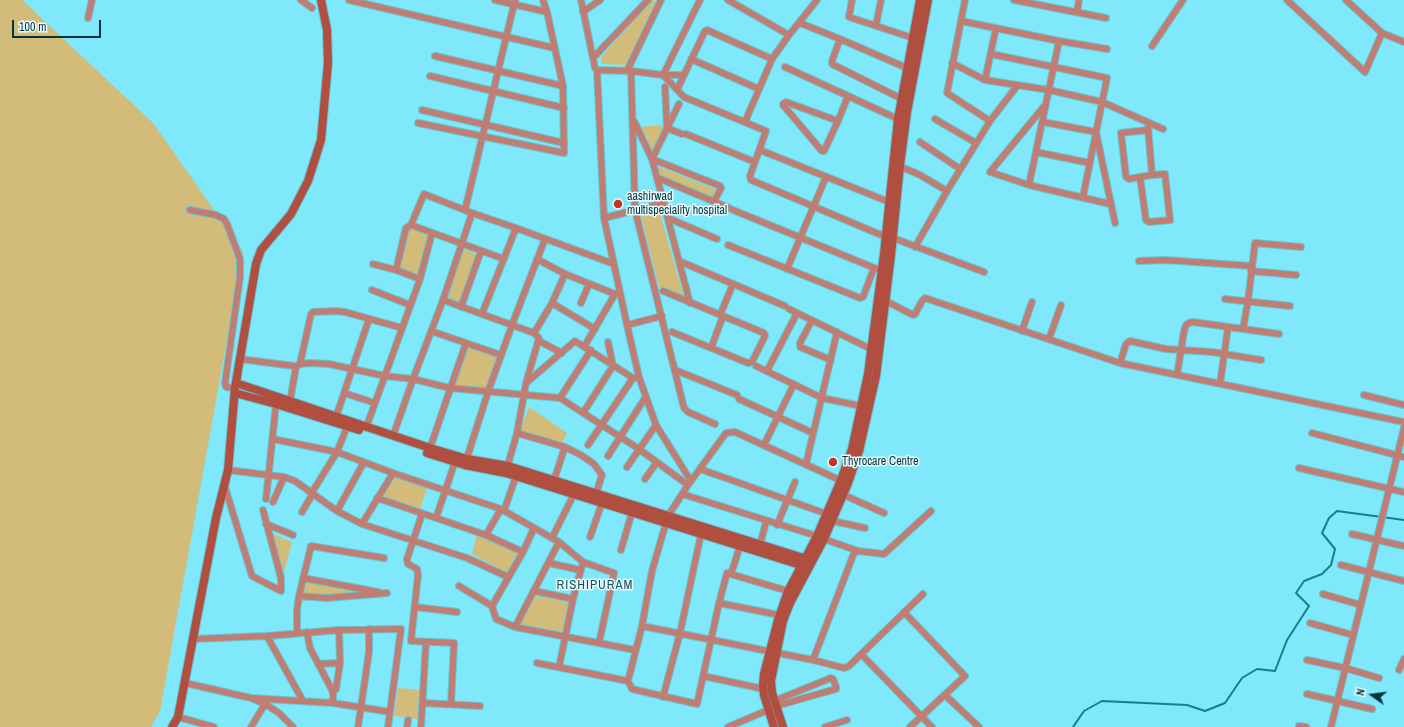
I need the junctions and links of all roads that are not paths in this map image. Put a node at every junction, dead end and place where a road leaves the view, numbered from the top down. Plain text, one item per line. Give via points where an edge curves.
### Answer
1 (92, 0) edge
2 (301, 0) edge
3 (321, 0) edge
4 (349, 0) edge
5 (495, 0) edge
6 (543, 0) edge
7 (581, 0) edge
8 (600, 0) edge
9 (648, 0) edge
10 (662, 0) edge
11 (700, 0) edge
12 (728, 0) edge
13 (817, 0) edge
14 (852, 0) edge
15 (881, 0) edge
16 (920, 0) edge
17 (928, 0) edge
18 (965, 0) edge
19 (1014, 0) edge
20 (1079, 0) edge
21 (1183, 0) edge
22 (1287, 0) edge
23 (1346, 0) edge
24 (514, 2) edge
25 (312, 8) dead end
26 (547, 12) junction
27 (583, 12) junction
28 (1077, 12) junction
29 (88, 18) dead end
30 (1106, 18) dead end
31 (961, 21) junction
32 (800, 23) junction
33 (876, 25) junction
34 (996, 28) junction
35 (1382, 33) junction
36 (789, 36) junction
37 (506, 37) junction
38 (913, 38) junction
39 (840, 39) junction
40 (1059, 41) junction
41 (1404, 42) edge
42 (1152, 46) dead end
43 (554, 48) junction
44 (1107, 49) dead end
45 (991, 54) junction
46 (435, 56) dead end
47 (593, 58) junction
48 (691, 59) junction
49 (772, 59) junction
50 (952, 63) junction
51 (785, 67) dead end
52 (1054, 67) junction
53 (907, 68) junction
54 (597, 70) junction
55 (498, 71) junction
56 (629, 71) junction
57 (663, 75) junction
58 (684, 75) junction
59 (430, 76) dead end
60 (985, 80) junction
61 (563, 86) junction
62 (1017, 86) junction
63 (664, 87) dead end
64 (759, 89) junction
65 (677, 90) junction
66 (1049, 90) junction
67 (494, 92) junction
68 (848, 96) junction
69 (902, 98) junction
70 (1102, 102) junction
71 (679, 104) dead end
72 (1046, 104) junction
73 (564, 108) junction
74 (422, 110) dead end
75 (898, 119) junction
76 (935, 119) dead end
77 (633, 120) junction
78 (990, 121) junction
79 (745, 122) junction
80 (838, 122) junction
81 (1043, 122) junction
82 (1147, 122) junction
83 (418, 123) dead end
84 (486, 124) junction
85 (667, 128) junction
86 (1163, 129) dead end
87 (1148, 130) junction
88 (1096, 132) junction
89 (482, 136) junction
90 (920, 142) dead end
91 (564, 143) junction
92 (976, 143) junction
93 (760, 150) junction
94 (1036, 152) junction
95 (652, 159) junction
96 (755, 162) junction
97 (1090, 163) junction
98 (896, 165) junction
99 (960, 168) junction
100 (1152, 175) junction
101 (826, 177) junction
102 (1140, 177) junction
103 (658, 178) junction
104 (1029, 184) junction
105 (947, 191) junction
106 (1083, 197) junction
107 (714, 202) junction
108 (889, 202) junction
109 (664, 203) junction
110 (1110, 204) junction
111 (813, 206) junction
112 (190, 210) dead end
113 (465, 210) junction
114 (635, 210) junction
115 (472, 213) junction
116 (604, 218) junction
117 (668, 218) junction
118 (1114, 223) dead end
119 (411, 225) junction
120 (516, 228) junction
121 (432, 233) junction
122 (545, 238) junction
123 (800, 238) junction
124 (889, 238) junction
125 (716, 239) dead end
126 (461, 245) junction
127 (728, 245) dead end
128 (916, 247) junction
129 (1302, 247) dead end
130 (481, 251) junction
131 (504, 259) junction
132 (537, 259) junction
133 (679, 261) junction
134 (1139, 261) dead end
135 (373, 264) dead end
136 (614, 264) junction
137 (1252, 268) junction
138 (787, 269) junction
139 (396, 270) junction
140 (878, 270) junction
141 (984, 272) dead end
142 (565, 274) junction
143 (1296, 276) dead end
144 (420, 279) junction
145 (589, 284) junction
146 (733, 284) junction
147 (372, 290) dead end
148 (663, 291) dead end
149 (617, 293) junction
150 (1225, 299) dead end
151 (443, 300) junction
152 (886, 301) junction
153 (1248, 301) junction
154 (1032, 302) dead end
155 (552, 303) junction
156 (581, 303) dead end
157 (690, 303) junction
158 (410, 304) junction
159 (1061, 305) dead end
160 (1290, 306) dead end
161 (461, 307) junction
162 (797, 313) junction
163 (482, 314) junction
164 (662, 316) junction
165 (722, 316) junction
166 (370, 319) junction
167 (812, 320) junction
168 (512, 325) junction
169 (627, 325) junction
170 (1228, 327) junction
171 (402, 328) junction
172 (595, 329) junction
173 (1243, 329) junction
174 (431, 330) junction
175 (1022, 330) junction
176 (672, 332) dead end
177 (837, 332) junction
178 (534, 333) junction
179 (1279, 334) dead end
180 (1049, 339) junction
181 (539, 341) junction
182 (608, 342) dead end
183 (466, 343) junction
184 (584, 347) junction
185 (711, 348) junction
186 (871, 349) junction
187 (590, 350) junction
188 (1181, 350) junction
189 (562, 353) junction
190 (1224, 353) junction
191 (501, 355) junction
192 (240, 359) junction
193 (830, 360) junction
194 (1261, 360) dead end
195 (1120, 363) junction
196 (298, 366) junction
197 (613, 366) junction
198 (756, 366) dead end
199 (352, 370) junction
200 (676, 370) junction
201 (767, 371) junction
202 (385, 376) junction
203 (1177, 376) junction
204 (636, 377) junction
205 (413, 379) junction
206 (526, 383) junction
207 (794, 384) junction
208 (1220, 384) junction
209 (236, 388) junction
210 (450, 388) junction
211 (488, 392) junction
212 (344, 393) junction
213 (1364, 395) dead end
214 (524, 396) junction
215 (560, 398) junction
216 (645, 398) junction
217 (822, 398) junction
218 (290, 402) junction
219 (375, 403) junction
220 (276, 404) junction
221 (1404, 405) edge
222 (861, 406) junction
223 (583, 413) junction
224 (336, 417) junction
225 (777, 417) junction
226 (1404, 422) edge
227 (715, 424) dead end
228 (602, 425) junction
229 (656, 426) junction
230 (347, 427) junction
231 (366, 428) junction
232 (1404, 428) edge
233 (517, 433) junction
234 (813, 433) junction
235 (1312, 433) dead end
236 (393, 436) junction
237 (620, 437) junction
238 (273, 439) junction
239 (588, 445) dead end
240 (764, 445) junction
241 (430, 448) junction
242 (565, 448) junction
243 (639, 449) junction
244 (337, 452) junction
245 (608, 456) dead end
246 (1397, 456) junction
247 (1404, 457) edge
248 (364, 462) junction
249 (455, 462) junction
250 (466, 462) junction
251 (656, 462) junction
252 (806, 464) junction
253 (627, 467) dead end
254 (1299, 468) dead end
255 (507, 469) junction
256 (700, 469) junction
257 (228, 470) junction
258 (393, 473) junction
259 (269, 475) junction
260 (516, 476) junction
261 (284, 477) junction
262 (645, 479) dead end
263 (554, 480) junction
264 (794, 482) dead end
265 (844, 482) junction
266 (689, 483) junction
267 (225, 487) junction
268 (1389, 489) junction
269 (445, 491) junction
270 (1404, 492) edge
271 (312, 494) junction
272 (574, 494) junction
273 (596, 494) junction
274 (682, 494) junction
275 (844, 495) junction
276 (377, 498) junction
277 (266, 499) dead end
278 (786, 500) junction
279 (273, 502) dead end
280 (602, 503) junction
281 (263, 510) dead end
282 (502, 510) junction
283 (337, 511) junction
284 (932, 511) dead end
285 (302, 512) dead end
286 (632, 512) junction
287 (884, 513) dead end
288 (422, 514) junction
289 (436, 518) junction
290 (830, 518) junction
291 (667, 519) junction
292 (766, 522) junction
293 (266, 524) junction
294 (362, 524) junction
295 (777, 524) junction
296 (534, 528) junction
297 (865, 528) dead end
298 (701, 534) junction
299 (1352, 534) dead end
300 (293, 535) dead end
301 (486, 535) junction
302 (590, 537) dead end
303 (552, 538) junction
304 (821, 538) junction
305 (1376, 539) junction
306 (414, 541) junction
307 (560, 542) junction
308 (760, 545) junction
309 (740, 546) junction
310 (1404, 546) edge
311 (621, 550) dead end
312 (858, 551) junction
313 (523, 552) junction
314 (384, 558) dead end
315 (583, 562) junction
316 (548, 563) junction
317 (807, 563) junction
318 (1341, 565) dead end
319 (615, 566) dead end
320 (580, 570) junction
321 (1369, 572) junction
322 (614, 573) junction
323 (731, 574) junction
324 (508, 577) junction
325 (303, 578) junction
326 (1404, 581) edge
327 (459, 586) dead end
328 (534, 591) junction
329 (788, 591) junction
330 (923, 594) dead end
331 (1323, 594) dead end
332 (299, 596) junction
333 (573, 599) junction
334 (719, 603) junction
335 (1361, 604) junction
336 (492, 606) junction
337 (415, 608) junction
338 (457, 612) dead end
339 (904, 612) junction
340 (779, 615) junction
341 (1310, 623) dead end
342 (642, 626) junction
343 (515, 627) junction
344 (369, 629) junction
345 (401, 629) junction
346 (340, 630) junction
347 (412, 630) junction
348 (307, 632) junction
349 (297, 633) junction
350 (680, 633) junction
351 (1354, 635) junction
352 (267, 636) junction
353 (565, 636) junction
354 (193, 639) junction
355 (712, 639) junction
356 (426, 642) junction
357 (599, 643) junction
358 (635, 650) junction
359 (773, 653) junction
360 (861, 654) junction
361 (1404, 659) edge
362 (813, 660) junction
363 (1306, 660) dead end
364 (340, 663) junction
365 (537, 663) dead end
366 (318, 664) junction
367 (559, 667) junction
368 (1346, 668) junction
369 (1399, 670) dead end
370 (703, 676) junction
371 (1379, 678) dead end
372 (628, 681) junction
373 (185, 683) junction
374 (764, 689) junction
375 (333, 692) junction
376 (1307, 694) dead end
377 (945, 695) junction
378 (663, 697) junction
379 (251, 698) junction
380 (303, 701) junction
381 (1338, 701) junction
382 (333, 703) junction
383 (423, 703) junction
384 (265, 704) junction
385 (451, 704) junction
386 (480, 706) dead end
387 (773, 706) junction
388 (361, 708) junction
389 (1372, 709) dead end
390 (390, 712) junction
391 (922, 716) junction
392 (178, 717) junction
393 (847, 720) dead end
394 (736, 725) edge
395 (1299, 726) dead end
396 (172, 727) edge
397 (213, 727) edge
398 (251, 727) edge
399 (293, 727) edge
400 (358, 727) edge
401 (388, 727) edge
402 (421, 727) edge
403 (728, 727) edge
404 (774, 727) edge
405 (783, 727) edge
406 (825, 727) edge
407 (910, 727) edge
408 (932, 727) edge
409 (979, 727) edge
410 (1306, 727) edge
411 (1331, 727) edge

1 - 29 street
2 - 25 street
3 - 192 street via 328,63 321,140 308,181 290,214 258,256
4 - 37 street
5 - 24 street
6 - 26 street
7 - 27 street
8 - 27 street
9 - 47 street
10 - 56 street
11 - 57 street
12 - 36 street
13 - 32 street
14 - 33 street via 849,17
15 - 33 street
16 - 38 street
17 - 98 street
18 - 31 street
19 - 28 street
20 - 28 street
21 - 42 street
22 - 35 street via 1365,72
23 - 35 street
24 - 26 street
24 - 37 street
26 - 43 street
27 - 47 street
28 - 30 street
31 - 34 street
31 - 50 street
32 - 36 street
32 - 39 street
33 - 38 street
34 - 40 street
34 - 45 street
35 - 41 street
36 - 49 street
37 - 43 street
37 - 55 street
38 - 53 street
39 - 53 street
39 - 69 street via 832,64
40 - 44 street
40 - 52 street
43 - 61 street
45 - 52 street
45 - 60 street
46 - 55 street
47 - 54 street
48 - 49 street via 707,30
48 - 58 street
48 - 64 street
49 - 64 street
50 - 60 street
50 - 78 street via 947,93
51 - 68 street
52 - 66 street
52 - 70 street via 1107,78
53 - 69 street
54 - 56 street
54 - 116 street
55 - 61 street
55 - 67 street
56 - 57 street
56 - 77 street
57 - 58 street
57 - 65 street
58 - 65 street
59 - 67 street
60 - 62 street
61 - 73 street
62 - 66 street
62 - 78 street
63 - 85 street
64 - 79 street
65 - 79 street via 684,97
66 - 70 street
66 - 72 street
67 - 73 street
67 - 84 street
68 - 75 street
68 - 80 street
69 - 75 street
70 - 82 street
70 - 88 street
71 - 85 street
72 - 81 street
72 - 104 street via 990,172
73 - 91 street
74 - 84 street
75 - 98 street
76 - 92 street
77 - 95 street
77 - 114 street
78 - 92 street
79 - 93 street via 766,131
80 - 80 street via 786,102 783,104 822,151
81 - 88 street
81 - 94 street
82 - 86 street
82 - 87 street
83 - 89 street
84 - 89 street
84 - 91 street
85 - 95 street
85 - 96 street
87 - 100 street
87 - 102 street via 1120,134 1126,177
88 - 97 street
88 - 110 street
89 - 91 street via 564,153
89 - 113 street
90 - 99 street
92 - 99 street
93 - 96 street
93 - 101 street
94 - 97 street
94 - 104 street
95 - 103 street
95 - 107 street via 720,186
96 - 111 street via 750,179
97 - 106 street
98 - 105 street
98 - 108 street
98 - 124 street
99 - 105 street
100 - 102 street
100 - 102 street via 1166,176 1170,220 1146,220
101 - 108 street
101 - 111 street
103 - 107 street
103 - 109 street
104 - 106 street
105 - 128 street
106 - 110 street
107 - 123 street
108 - 124 street
109 - 114 street
109 - 117 street
110 - 118 street
111 - 123 street
111 - 124 street
112 - 209 street via 216,215 224,220 240,259 240,277 225,383 226,387
113 - 115 street
113 - 119 street via 424,194
114 - 116 street
114 - 164 street
115 - 120 street
115 - 126 street
116 - 136 street
117 - 125 street
117 - 133 street
119 - 121 street
119 - 139 street via 406,228
120 - 122 street
120 - 131 street
121 - 126 street
121 - 144 street
122 - 132 street
122 - 136 street
123 - 138 street
123 - 140 street
124 - 128 street
124 - 140 street
124 - 152 street
126 - 130 street
126 - 151 street
127 - 138 street
128 - 141 street
129 - 137 street via 1255,243
130 - 131 street
130 - 161 street
131 - 163 street
132 - 142 street
132 - 168 street
133 - 146 street
133 - 157 street
134 - 137 street via 1165,260
135 - 139 street
136 - 149 street
137 - 143 street
137 - 153 street
138 - 140 street via 862,298
139 - 144 street
140 - 186 street
142 - 145 street
142 - 155 street
144 - 158 street
145 - 149 street
145 - 156 street
146 - 162 street
146 - 165 street
147 - 158 street
148 - 157 street
149 - 169 street
149 - 172 street
150 - 153 street
151 - 161 street
151 - 174 street
152 - 175 street via 913,315 925,298
152 - 265 street via 876,376 859,451
153 - 160 street
153 - 173 street
154 - 175 street
155 - 172 street
155 - 178 street
157 - 165 street
158 - 171 street
159 - 180 street
161 - 163 street
162 - 167 street
162 - 201 street
163 - 168 street
164 - 169 street
164 - 200 street
165 - 185 street
165 - 185 street via 766,336 750,363
166 - 171 street
166 - 196 street via 336,311 313,312
166 - 199 street
167 - 177 street
167 - 193 street via 800,347
168 - 178 street
168 - 191 street
169 - 204 street
170 - 173 street
170 - 188 street via 1189,323 1184,331
170 - 190 street
171 - 202 street
172 - 184 street
173 - 179 street
174 - 183 street
174 - 205 street
175 - 180 street
176 - 185 street
177 - 186 street
177 - 193 street
178 - 181 street
180 - 195 street
181 - 189 street
181 - 206 street
182 - 197 street
183 - 191 street
183 - 210 street
184 - 187 street
184 - 189 street via 575,341
186 - 222 street
187 - 197 street
187 - 215 street
188 - 190 street
188 - 195 street via 1128,342
188 - 203 street
189 - 206 street
190 - 194 street
190 - 208 street
191 - 211 street
192 - 196 street
192 - 209 street
193 - 217 street
195 - 203 street
196 - 199 street via 310,363 329,364
196 - 218 street
197 - 204 street
197 - 223 street
198 - 201 street
199 - 202 street
199 - 212 street
200 - 225 street
200 - 227 street via 686,411
201 - 207 street
202 - 205 street
202 - 219 street
203 - 208 street
204 - 216 street
204 - 228 street
205 - 210 street
205 - 236 street
206 - 214 street
207 - 217 street
207 - 225 street
208 - 226 street
209 - 218 street
209 - 220 street
209 - 257 street
210 - 211 street
210 - 241 street
211 - 214 street
211 - 250 street
212 - 219 street
212 - 224 street
213 - 221 street
214 - 215 street
214 - 233 street
215 - 223 street
216 - 229 street
216 - 237 street
217 - 222 street
217 - 234 street
218 - 224 street
219 - 231 street
220 - 230 street
220 - 238 street
222 - 265 street
223 - 228 street
224 - 231 street
225 - 234 street
225 - 240 street
228 - 237 street
228 - 239 street
229 - 243 street
229 - 266 street
230 - 244 street
230 - 249 street
231 - 236 street
232 - 246 street
233 - 242 street
233 - 255 street
234 - 252 street
235 - 246 street
236 - 241 street
237 - 243 street
237 - 245 street
238 - 244 street
238 - 259 street
240 - 252 street
240 - 256 street via 735,432 726,433
241 - 250 street
242 - 263 street
242 - 273 street via 581,455 598,469 602,475
243 - 251 street
243 - 253 street
244 - 248 street
244 - 271 street
246 - 247 street
246 - 268 street
248 - 258 street
248 - 283 street
249 - 250 street
249 - 269 street
250 - 255 street
251 - 262 street
251 - 266 street
252 - 265 street
254 - 268 street
255 - 260 street
255 - 263 street
256 - 266 street
256 - 278 street
257 - 259 street
257 - 267 street
258 - 269 street
258 - 276 street
259 - 261 street
259 - 277 street
260 - 272 street
260 - 282 street
261 - 271 street via 295,481
261 - 279 street
263 - 273 street
264 - 278 street
265 - 275 street
265 - 290 street
266 - 274 street
267 - 293 street via 252,576 281,591 281,578
267 - 354 street via 216,518
268 - 270 street
268 - 305 street
269 - 282 street
269 - 289 street
271 - 283 street
271 - 285 street
272 - 280 street
272 - 303 street
273 - 291 street
274 - 291 street
274 - 292 street
275 - 287 street
275 - 290 street
276 - 288 street
276 - 294 street
278 - 290 street
278 - 295 street
280 - 286 street
280 - 302 street
281 - 293 street
282 - 296 street
282 - 301 street
283 - 294 street
284 - 312 street via 884,554
286 - 291 street
286 - 311 street
288 - 289 street
288 - 306 street
289 - 301 street
290 - 297 street
290 - 304 street
291 - 298 street
291 - 308 street
291 - 342 street via 652,572
292 - 295 street
292 - 308 street
293 - 300 street
294 - 306 street
295 - 304 street
296 - 303 street
296 - 313 street
298 - 309 street
298 - 350 street
299 - 305 street
301 - 313 street
303 - 307 street
304 - 312 street
304 - 317 street
305 - 310 street
305 - 321 street
306 - 324 street via 467,558
306 - 337 street via 407,562 418,571
307 - 315 street
307 - 316 street
308 - 317 street
309 - 317 street
309 - 323 street
312 - 362 street via 854,553
313 - 324 street
314 - 325 street via 311,546
315 - 320 street
315 - 322 street
316 - 320 street
316 - 328 street
317 - 329 street
317 - 359 street via 786,612
318 - 321 street
319 - 322 street
320 - 333 street
321 - 326 street
321 - 335 street
322 - 357 street
323 - 329 street
323 - 334 street via 726,574
324 - 336 street
325 - 332 street
325 - 332 street via 387,593 327,598
327 - 336 street
328 - 333 street
328 - 343 street
329 - 340 street
330 - 339 street
331 - 335 street
332 - 349 street
333 - 353 street
334 - 340 street
334 - 355 street
335 - 351 street
336 - 343 street via 496,619
337 - 338 street
337 - 347 street
339 - 360 street
339 - 377 street via 965,676
340 - 359 street
341 - 351 street
342 - 350 street
342 - 358 street
343 - 353 street
344 - 345 street
344 - 346 street
344 - 388 street via 369,652
345 - 347 street
345 - 390 street
346 - 348 street
346 - 364 street
347 - 356 street via 411,641
348 - 349 street
348 - 366 street via 310,648
349 - 352 street
350 - 355 street
350 - 378 street
351 - 368 street
352 - 354 street
352 - 380 street
353 - 357 street
353 - 367 street
354 - 373 street
355 - 359 street
355 - 370 street
356 - 383 street
356 - 385 street via 454,643
357 - 358 street
358 - 372 street
359 - 362 street
359 - 374 street via 764,674
359 - 387 street
360 - 362 street via 844,668
360 - 391 street
361 - 369 street
363 - 368 street
364 - 366 street
364 - 375 street
365 - 367 street
366 - 375 street
367 - 372 street
368 - 371 street
368 - 381 street
370 - 374 street
370 - 378 street via 697,704
372 - 378 street via 632,689
373 - 379 street
373 - 392 street
374 - 387 street
375 - 382 street
376 - 381 street
377 - 391 street
377 - 409 street
379 - 380 street
379 - 384 street
380 - 382 street
381 - 389 street
381 - 411 street
382 - 388 street
383 - 385 street
383 - 402 street
384 - 398 street
384 - 399 street
385 - 386 street
387 - 387 street via 832,678 836,687 836,689
387 - 394 street
387 - 404 street
387 - 405 street
388 - 390 street
388 - 400 street
390 - 401 street
391 - 407 street
391 - 408 street
392 - 396 street
392 - 397 street
393 - 406 street
394 - 403 street
395 - 410 street

